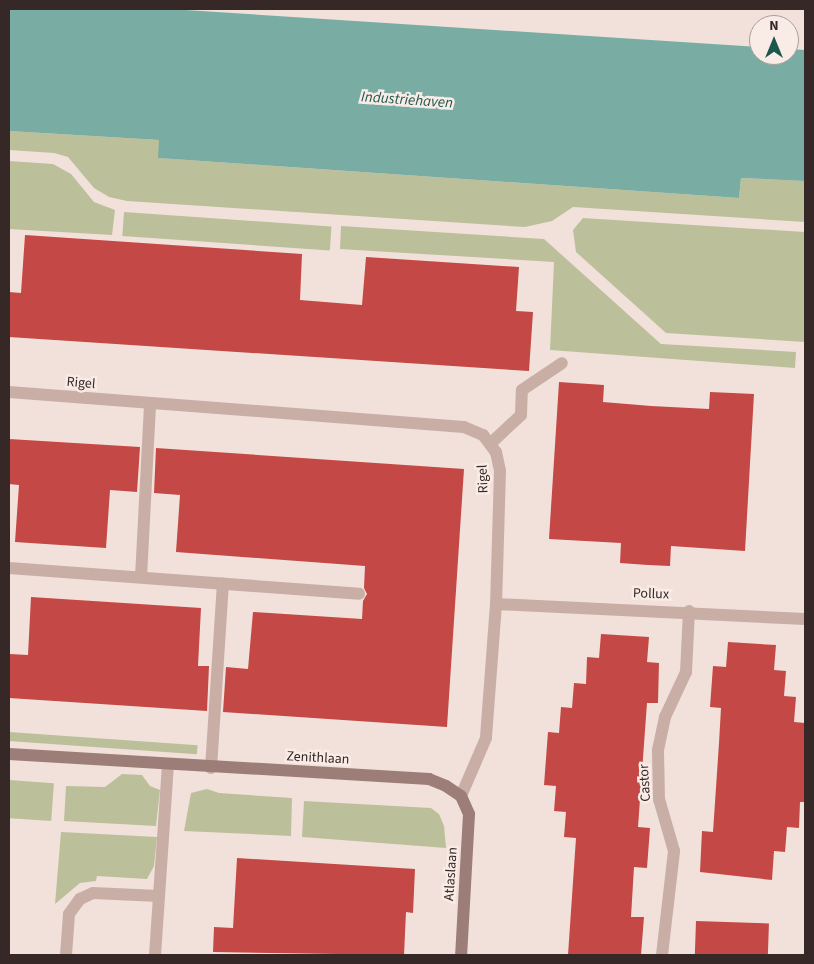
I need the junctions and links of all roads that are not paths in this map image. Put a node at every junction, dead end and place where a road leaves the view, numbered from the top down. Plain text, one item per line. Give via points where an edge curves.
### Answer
1 (562, 363) dead end
2 (9, 392) edge
3 (150, 405) junction
4 (490, 444) junction
5 (9, 568) edge
6 (141, 577) junction
7 (223, 583) junction
8 (359, 594) dead end
9 (496, 604) junction
10 (689, 611) junction
11 (805, 619) edge
12 (9, 754) edge
13 (168, 765) junction
14 (211, 768) junction
15 (461, 796) junction
16 (159, 896) junction
17 (66, 955) edge
18 (155, 955) edge
19 (461, 955) edge
20 (662, 955) edge

1 - 4 street via 522,390 521,415
2 - 3 street, Rigel
3 - 4 street, Rigel via 464,427 483,435
3 - 6 street
4 - 9 street, Rigel via 496,452 500,471
5 - 6 street
6 - 7 street
7 - 8 street
7 - 14 street
9 - 10 street, Pollux
9 - 15 street, Rigel via 486,738
10 - 11 street, Pollux
10 - 20 street, Castor via 686,672 665,718 658,750 659,799 674,851
12 - 13 street, Zenithlaan
13 - 14 street, Zenithlaan
13 - 16 street
14 - 15 street, Zenithlaan via 429,779
15 - 19 street, Atlaslaan via 469,814
16 - 17 street via 93,893 80,899 69,914
16 - 18 street

